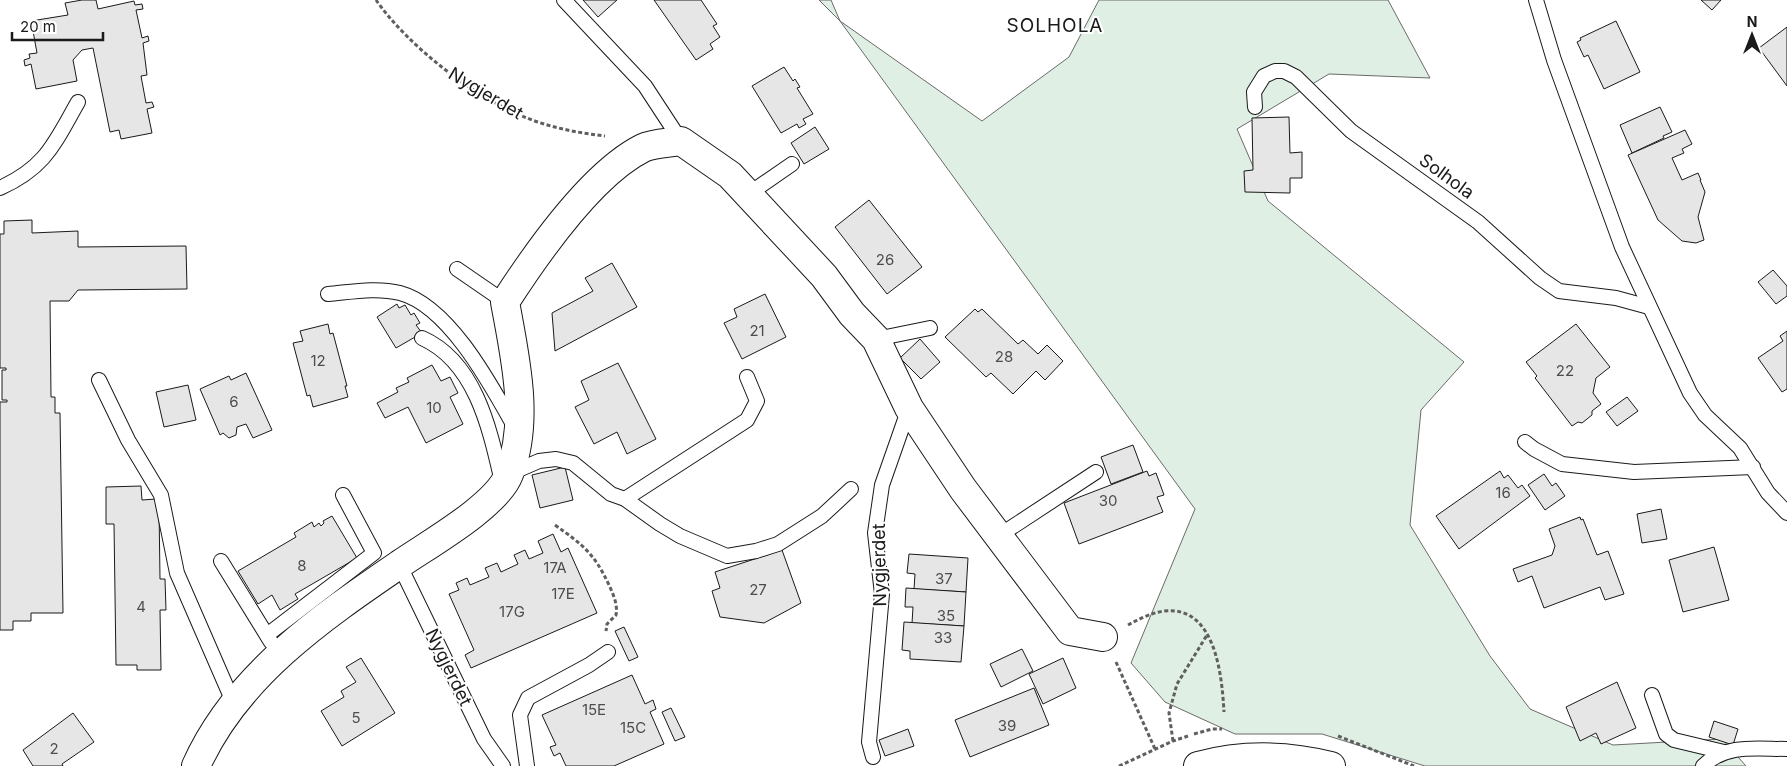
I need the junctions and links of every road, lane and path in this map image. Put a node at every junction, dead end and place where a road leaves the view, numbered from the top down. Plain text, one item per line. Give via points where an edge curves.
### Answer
1 (376, 0) edge
2 (564, 0) edge
3 (1536, 0) edge
4 (78, 102) dead end
5 (1255, 107) dead end
6 (613, 137) dead end
7 (681, 141) junction
8 (792, 164) dead end
9 (0, 188) edge
10 (747, 195) junction
11 (457, 270) dead end
12 (328, 294) dead end
13 (505, 302) junction
14 (1649, 307) junction
15 (930, 328) dead end
16 (422, 338) dead end
17 (876, 339) junction
18 (747, 377) dead end
19 (99, 380) dead end
20 (909, 408) junction
21 (520, 435) junction
22 (1525, 442) dead end
23 (1752, 467) junction
24 (1096, 472) dead end
25 (506, 480) junction
26 (851, 489) dead end
27 (343, 495) dead end
28 (625, 499) junction
29 (1787, 513) edge
30 (555, 525) dead end
31 (997, 537) junction
32 (221, 561) dead end
33 (400, 564) junction
34 (1208, 635) junction
35 (1103, 637) junction
36 (273, 645) junction
37 (608, 652) joint
38 (1652, 695) dead end
39 (234, 704) junction
40 (1224, 712) dead end
41 (1174, 740) dead end
42 (1155, 749) dead end
43 (1787, 749) edge
44 (1724, 752) junction
45 (873, 757) dead end
46 (1318, 763) edge
47 (196, 766) edge
48 (502, 766) edge
49 (527, 766) edge
50 (1198, 766) edge
51 (1704, 766) edge

1 - 6 path, Nygjerdet via 388,17 429,57 511,111 564,130
2 - 7 lane via 645,86
3 - 14 lane via 1595,174
4 - 9 lane via 47,156 20,179
5 - 14 lane, Solhola via 1254,92 1264,76 1284,71 1296,77 1351,131 1478,222 1559,291 1616,298
7 - 10 street via 730,175
7 - 13 street via 645,147 597,184 562,221
8 - 10 lane
10 - 17 street via 824,276 852,314
11 - 13 lane
12 - 21 lane via 384,291 414,298 428,308 481,367
13 - 21 street via 517,370
14 - 23 lane via 1690,393 1705,415 1740,448
15 - 17 lane
16 - 25 lane via 444,351 477,396
17 - 20 street
18 - 28 lane via 757,400 747,420
19 - 39 lane via 128,440 162,495 177,573
20 - 31 street
20 - 45 lane, Nygjerdet via 882,484 875,533 882,594 869,742
21 - 25 street
22 - 23 lane via 1562,464 1634,472
23 - 29 lane via 1768,493
24 - 31 lane
25 - 28 lane via 539,461 556,459 573,463 611,494
25 - 33 street via 497,493 462,522
26 - 28 lane via 822,516 778,544 727,556 680,536
27 - 36 lane via 374,553
30 - 37 path via 594,556 613,593 617,610 606,627
31 - 35 street via 1070,631
32 - 36 lane
33 - 36 street via 317,623
33 - 48 lane, Nygjerdet via 484,739
34 - 35 path via 1198,622 1183,612 1165,611 1146,616
34 - 40 path via 1222,679
34 - 41 path via 1178,684 1169,713
35 - 42 path
36 - 39 street
37 - 49 lane via 528,698 520,715
38 - 44 lane via 1666,734 1674,740
39 - 47 street
43 - 44 lane via 1733,749
44 - 51 lane
46 - 50 street via 1260,757 1215,761

